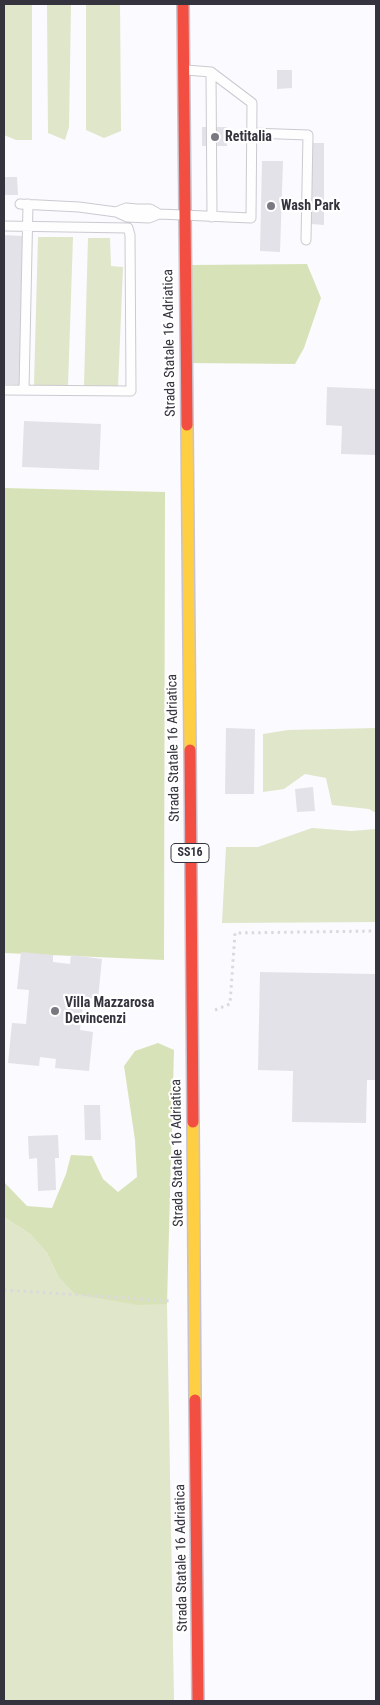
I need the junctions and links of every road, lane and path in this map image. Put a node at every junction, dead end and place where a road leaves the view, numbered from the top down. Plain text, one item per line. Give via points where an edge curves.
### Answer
1 (183, 4) edge
2 (183, 70) junction
3 (211, 72) junction
4 (252, 133) junction
5 (184, 216) junction
6 (212, 217) junction
7 (4, 226) edge
8 (28, 227) junction
9 (306, 240) dead end
10 (4, 390) edge
11 (24, 390) junction
12 (376, 931) edge
13 (192, 1019) junction
14 (4, 1290) edge
15 (194, 1303) junction
16 (198, 1701) edge

1 - 2 main road, Strada Statale 16 Adriatica / SS16
2 - 3 lane
2 - 5 main road, Strada Statale 16 Adriatica / SS16
3 - 4 lane via 252,103
3 - 6 lane
4 - 6 lane via 251,218
4 - 9 lane via 308,136
5 - 6 lane
5 - 8 lane via 159,214 137,218 79,207 24,204
5 - 13 main road, Strada Statale 16 Adriatica / SS16
7 - 8 lane
8 - 11 lane
8 - 11 lane via 128,228 131,391
10 - 11 lane
12 - 13 path via 235,932 230,1004
13 - 15 main road, Strada Statale 16 Adriatica / SS16
14 - 15 path
15 - 16 main road, Strada Statale 16 Adriatica / SS16

